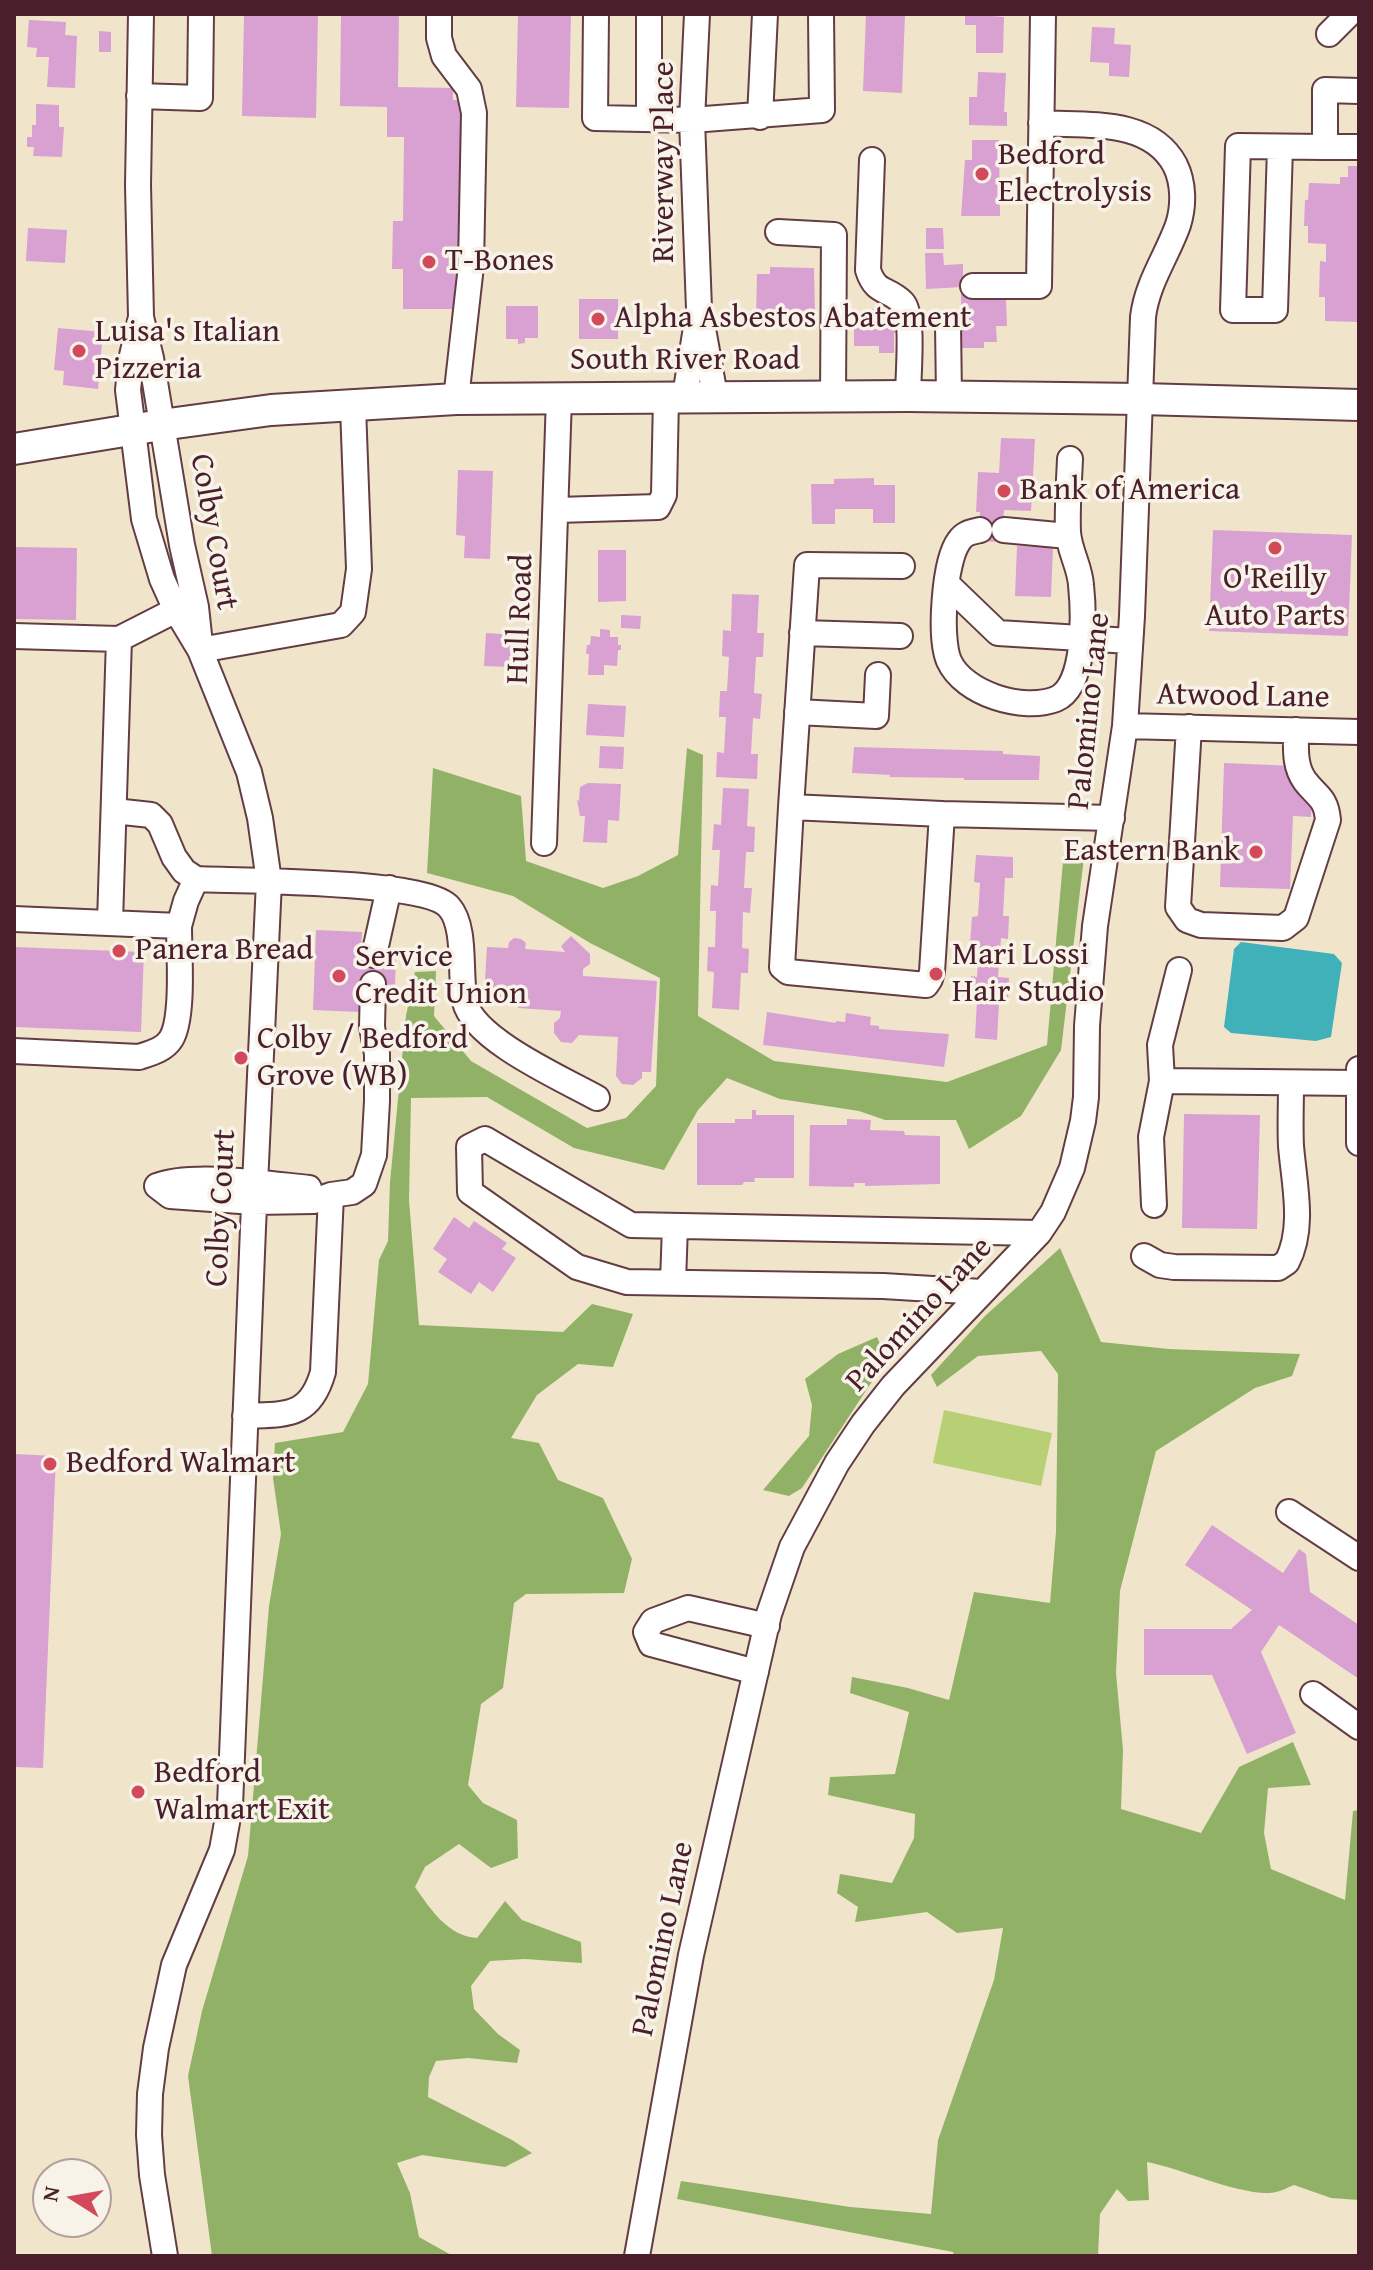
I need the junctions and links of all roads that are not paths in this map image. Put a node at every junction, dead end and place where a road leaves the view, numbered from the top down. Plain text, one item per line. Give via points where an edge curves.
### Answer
1 (141, 14) edge
2 (201, 14) edge
3 (439, 14) edge
4 (596, 14) edge
5 (649, 14) edge
6 (697, 14) edge
7 (765, 14) edge
8 (821, 14) edge
9 (1043, 14) edge
10 (1349, 14) edge
11 (1329, 34) dead end
12 (1359, 91) edge
13 (139, 96) junction
14 (760, 117) junction
15 (649, 119) junction
16 (692, 120) junction
17 (1041, 123) junction
18 (1280, 147) junction
19 (1325, 147) junction
20 (1359, 147) edge
21 (872, 160) dead end
22 (778, 232) dead end
23 (973, 286) dead end
24 (948, 324) dead end
25 (689, 396) junction
26 (833, 396) junction
27 (908, 396) junction
28 (559, 397) junction
29 (949, 397) junction
30 (456, 399) junction
31 (1141, 399) junction
32 (1359, 405) edge
33 (353, 407) junction
34 (146, 427) junction
35 (14, 449) edge
36 (1070, 459) dead end
37 (557, 510) junction
38 (980, 530) dead end
39 (1004, 530) dead end
40 (1068, 536) junction
41 (902, 566) dead end
42 (947, 584) junction
43 (176, 610) junction
44 (802, 633) junction
45 (14, 636) edge
46 (900, 636) dead end
47 (1081, 636) junction
48 (119, 639) junction
49 (1130, 641) junction
50 (200, 650) junction
51 (878, 675) dead end
52 (797, 712) junction
53 (1125, 726) junction
54 (1189, 727) junction
55 (1296, 730) junction
56 (1359, 732) edge
57 (791, 807) junction
58 (114, 811) junction
59 (942, 814) junction
60 (1112, 818) junction
61 (544, 843) dead end
62 (196, 879) junction
63 (269, 881) junction
64 (389, 888) junction
65 (14, 919) edge
66 (110, 922) junction
67 (179, 926) junction
68 (374, 955) dead end
69 (1179, 970) dead end
70 (373, 984) dead end
71 (14, 1051) edge
72 (1358, 1075) edge
73 (1162, 1081) junction
74 (1291, 1084) junction
75 (597, 1098) dead end
76 (1359, 1143) edge
77 (254, 1193) junction
78 (331, 1195) junction
79 (1154, 1205) dead end
80 (675, 1226) junction
81 (1039, 1233) junction
82 (1144, 1256) dead end
83 (673, 1282) junction
84 (982, 1292) junction
85 (245, 1416) junction
86 (1289, 1512) dead end
87 (1359, 1558) edge
88 (767, 1626) junction
89 (756, 1672) junction
90 (1313, 1694) dead end
91 (1359, 1727) edge
92 (165, 2256) edge
93 (637, 2256) edge

1 - 13 street
2 - 13 street via 200,98
3 - 30 street via 444,56 469,89 474,113 471,266
4 - 15 street via 595,118
5 - 15 street
6 - 16 street, Riverway Place
7 - 14 street
8 - 14 street via 822,110
9 - 17 street
10 - 11 street
12 - 19 street via 1325,90
13 - 34 street via 141,317 151,358
14 - 16 street
15 - 16 street
16 - 25 street, Riverway Place via 699,309
17 - 23 street via 1039,286
17 - 31 street, Palomino Lane via 1138,132 1164,148 1178,172 1179,220 1144,306
18 - 18 street via 1238,146 1233,310 1275,310
18 - 19 street
19 - 20 street
21 - 27 street via 868,270 875,287 901,301 908,314
22 - 26 street via 834,235
24 - 29 street
25 - 26 main road, South River Road
25 - 28 main road, South River Road
25 - 37 street, Riverway Place via 658,507
26 - 27 main road, South River Road
27 - 29 main road, South River Road
28 - 30 main road, South River Road
28 - 37 street, Hull Road
29 - 31 main road, South River Road
30 - 33 main road, South River Road
31 - 32 main road, South River Road
31 - 49 street, Palomino Lane
33 - 34 main road, South River Road via 271,410
33 - 50 street via 359,569 353,612 341,625
34 - 35 main road, South River Road
34 - 43 street, Colby Court via 144,519
34 - 50 street, Colby Court via 196,607
36 - 40 street
37 - 61 street, Hull Road
38 - 42 street via 957,543
39 - 40 street
40 - 47 street via 1081,584
41 - 44 street via 807,565
42 - 47 street via 998,633
42 - 47 street via 944,643 949,662 993,697 1029,702 1063,696 1078,665
43 - 48 street
43 - 50 street, Colby Court
44 - 46 street
44 - 52 street
45 - 48 street
47 - 49 street
48 - 58 street
49 - 53 street, Palomino Lane
50 - 63 street, Colby Court via 249,772
51 - 52 street via 876,716
52 - 57 street
53 - 54 street, Atwood Lane
53 - 60 street, Palomino Lane
54 - 55 street, Atwood Lane
54 - 55 street via 1178,907 1187,920 1201,925 1283,928 1296,918 1328,820 1327,807 1296,762
55 - 56 street, Atwood Lane
57 - 59 street
57 - 59 street via 782,967 788,972 926,985 932,972
58 - 62 street via 151,815 179,864
58 - 66 street
59 - 60 street
60 - 81 street, Palomino Lane via 1095,926 1083,1121 1063,1191
62 - 63 street
62 - 67 street
63 - 64 street
63 - 77 street, Colby Court
64 - 68 street
64 - 75 street via 435,897 449,907 457,921 466,1005 474,1021 504,1046
65 - 66 street
66 - 67 street
67 - 71 street via 178,1024 170,1041 156,1052 139,1057
69 - 73 street via 1160,1045
70 - 78 street via 374,1155 364,1184
72 - 74 street
72 - 76 street
73 - 74 street
73 - 79 street via 1151,1137
74 - 82 street via 1297,1208 1287,1262 1278,1268 1174,1267
77 - 78 street via 315,1189
77 - 85 street, Colby Court
78 - 85 street via 319,1389 299,1411
80 - 81 street
80 - 83 street
80 - 83 street via 631,1225 485,1139 469,1147 470,1192 577,1267 627,1282
81 - 84 street, Palomino Lane
83 - 84 street
84 - 88 street, Palomino Lane via 893,1386 837,1463 792,1547
85 - 92 street, Colby Court via 230,1806 222,1850 174,1965 150,2094 152,2175
86 - 87 street
88 - 89 street, Palomino Lane
88 - 89 street via 688,1608 653,1621 646,1632 651,1644
89 - 93 street, Palomino Lane via 691,1955
90 - 91 street

